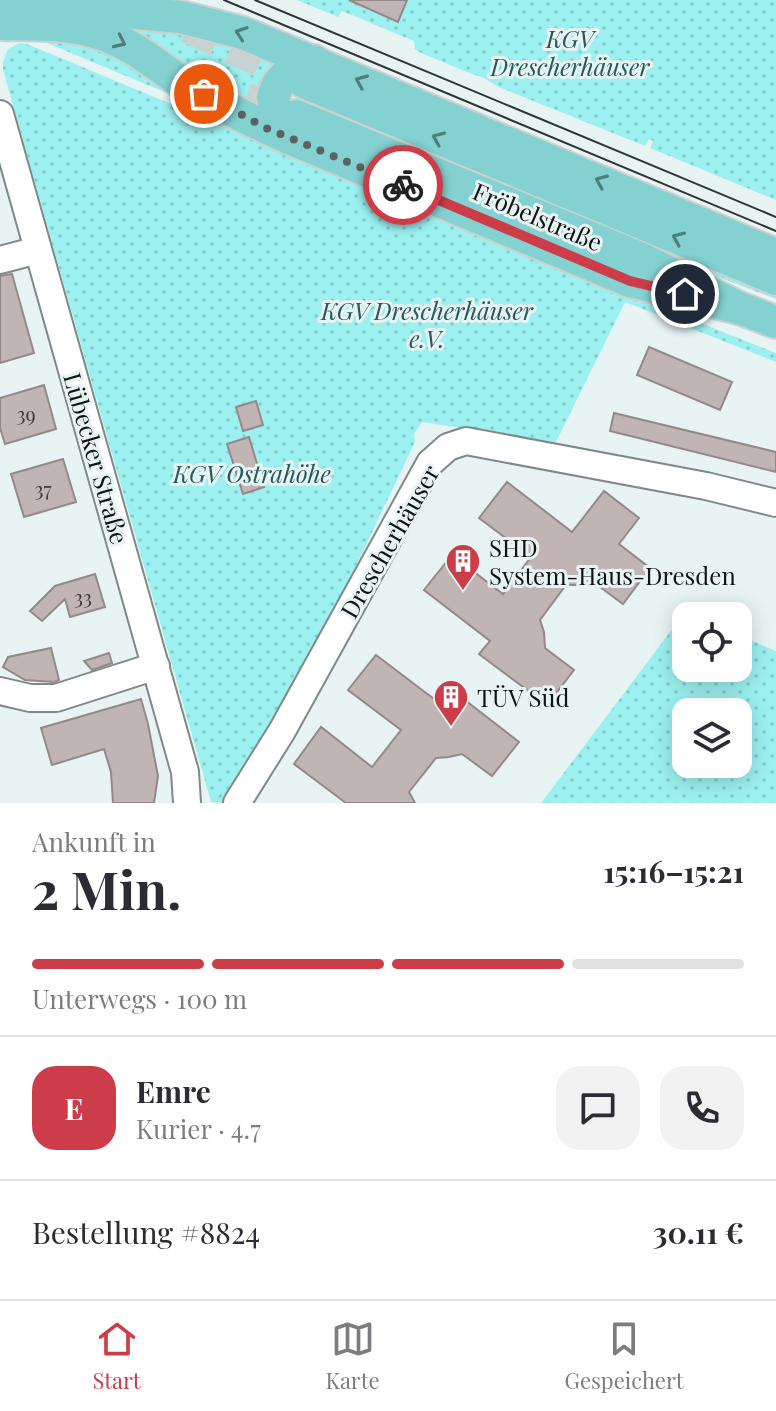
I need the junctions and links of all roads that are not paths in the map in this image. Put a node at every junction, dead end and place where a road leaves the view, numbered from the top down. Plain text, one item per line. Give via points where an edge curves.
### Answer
1 (0, 1) edge
2 (0, 24) edge
3 (309, 72) junction
4 (0, 114) edge
5 (292, 127) junction
6 (38, 250) junction
7 (776, 255) edge
8 (0, 260) edge
9 (776, 279) edge
10 (776, 322) edge
11 (776, 503) edge
12 (156, 666) junction
13 (0, 691) edge
14 (187, 803) edge
15 (237, 803) edge

3 -> 1 main road via 243,33 181,17
2 -> 5 main road via 50,24 104,34 220,104
3 - 5 main road via 289,72 273,97 275,116
7 -> 3 main road
9 -> 3 main road, Fröbelstraße
4 - 6 street, Lübecker Straße
5 - 10 main road via 630,281
6 - 8 street
6 - 12 street, Lübecker Straße
11 - 15 street, Drescherhäuser via 466,441 448,447 430,463
12 - 13 street via 56,698
12 - 14 street, Lübecker Straße via 185,772

